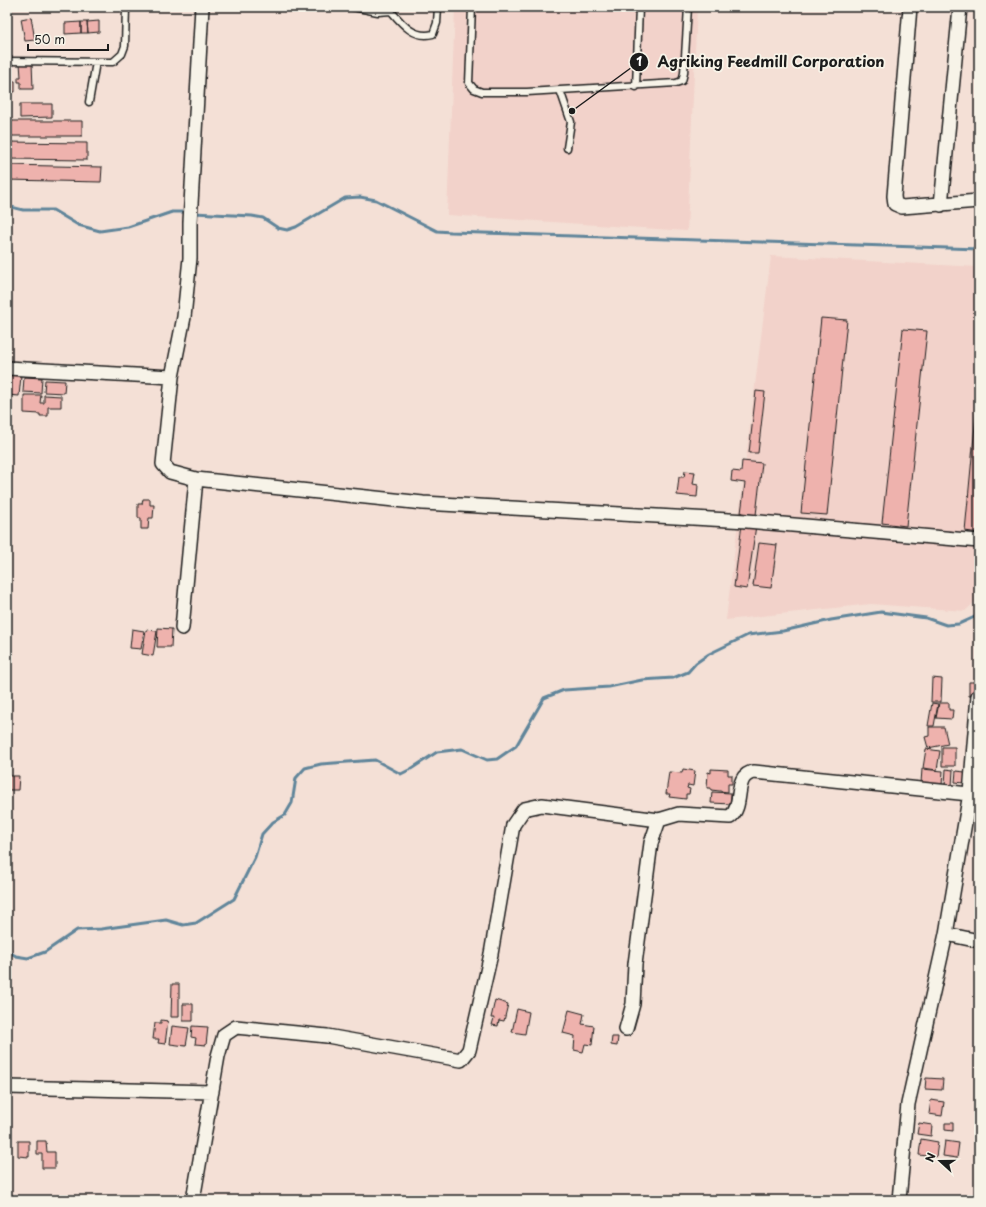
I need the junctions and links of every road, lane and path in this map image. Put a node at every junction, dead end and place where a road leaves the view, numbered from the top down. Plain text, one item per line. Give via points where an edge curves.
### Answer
1 (126, 7) edge
2 (202, 7) edge
3 (353, 7) edge
4 (438, 7) edge
5 (472, 7) edge
6 (639, 7) edge
7 (688, 7) edge
8 (910, 7) edge
9 (960, 7) edge
10 (391, 9) edge
11 (7, 61) edge
12 (96, 62) junction
13 (636, 87) junction
14 (560, 90) junction
15 (89, 102) dead end
16 (568, 148) dead end
17 (979, 200) edge
18 (941, 205) junction
19 (7, 368) edge
20 (172, 377) junction
21 (196, 479) junction
22 (979, 541) edge
23 (182, 628) dead end
24 (978, 696) edge
25 (975, 794) edge
26 (659, 820) junction
27 (946, 934) junction
28 (979, 941) edge
29 (626, 1029) dead end
30 (7, 1087) edge
31 (212, 1092) junction
32 (193, 1200) edge
33 (899, 1200) edge

1 - 12 lane via 125,46 122,54 113,62
2 - 20 street via 190,258 184,317
3 - 10 lane via 378,12
4 - 10 lane via 433,34 425,36 414,33
5 - 14 lane via 469,83 474,89 482,92
6 - 13 lane
7 - 13 lane via 682,81
8 - 18 street via 895,204 902,207
9 - 18 street
11 - 12 lane
12 - 15 lane
13 - 14 lane
14 - 16 lane via 571,122
17 - 18 street
19 - 20 street
20 - 21 street via 163,464 170,472
21 - 22 street via 423,503 747,521
21 - 23 street
24 - 25 street
25 - 26 street via 754,772 742,778 735,812 730,817 680,814
25 - 27 street
26 - 29 street via 651,843 635,964 633,1004
26 - 31 street via 542,805 524,809 513,825 491,954 469,1050 461,1060 327,1036 236,1027 224,1034
27 - 28 street
27 - 33 street via 908,1104
30 - 31 street
31 - 32 street

